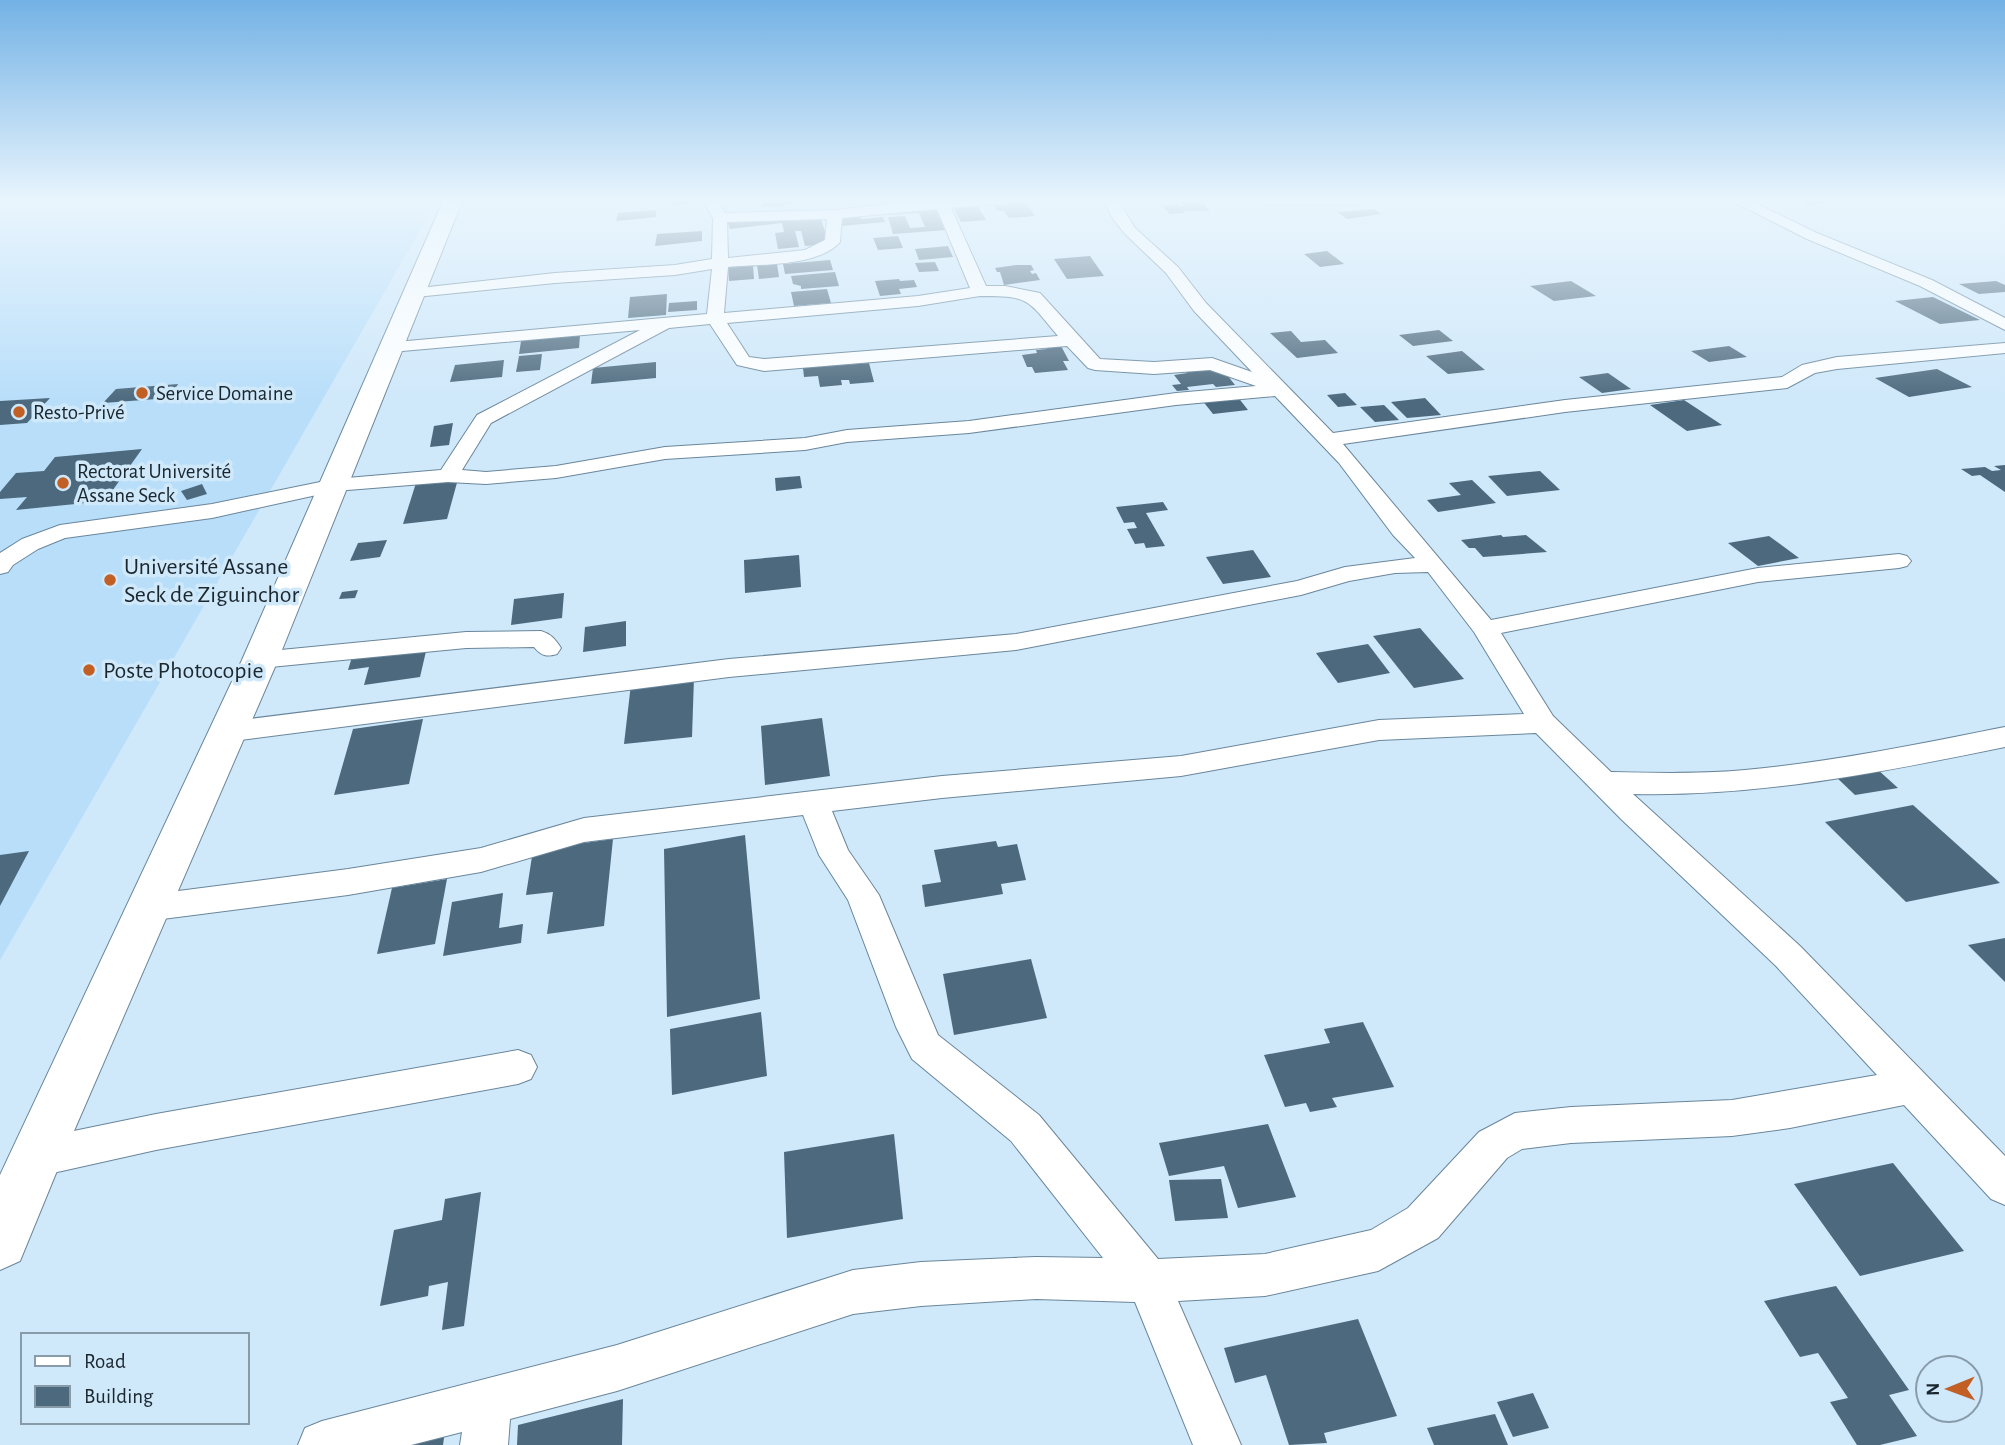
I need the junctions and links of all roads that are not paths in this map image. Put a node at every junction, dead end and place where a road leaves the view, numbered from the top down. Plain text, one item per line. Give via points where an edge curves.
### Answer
1 (426, 266) edge
2 (698, 266) edge
3 (720, 266) edge
4 (969, 266) edge
5 (1168, 266) edge
6 (1886, 266) edge
7 (980, 291) junction
8 (416, 292) junction
9 (715, 318) junction
10 (671, 322) junction
11 (2005, 325) edge
12 (1072, 340) junction
13 (391, 347) junction
14 (2005, 348) edge
15 (1095, 364) junction
16 (1282, 390) junction
17 (1107, 407) junction
18 (1328, 440) junction
19 (448, 476) junction
20 (335, 485) junction
21 (1899, 561) dead end
22 (1435, 565) junction
23 (0, 567) edge
24 (1485, 629) junction
25 (548, 648) dead end
26 (260, 660) junction
27 (1543, 723) junction
28 (225, 732) junction
29 (2005, 737) edge
30 (1604, 783) junction
31 (813, 802) junction
32 (147, 908) junction
33 (518, 1067) dead end
34 (1912, 1086) junction
35 (34, 1158) junction
36 (2005, 1185) edge
37 (0, 1241) edge
38 (1149, 1281) junction
39 (486, 1423) edge
40 (322, 1445) edge
41 (1217, 1445) edge

1 - 8 street
2 - 8 street
3 - 9 street
4 - 7 street
5 - 16 street via 1200,307
6 - 11 street
7 - 9 street via 918,301
7 - 12 street via 1034,297
8 - 13 street
9 - 10 street
9 - 12 street via 743,361 758,365
10 - 13 street
10 - 19 street via 484,419
12 - 15 street
13 - 20 street
14 - 18 street via 1837,363 1809,369 1787,382 1565,406
15 - 16 street via 1154,368 1212,364
15 - 17 street
16 - 17 street
16 - 18 street
17 - 19 street via 969,427 665,453 556,472
18 - 22 street
19 - 20 street
20 - 23 street via 212,511 60,533 30,544
20 - 26 street
21 - 24 street via 1758,575
22 - 24 street
22 - 28 street via 1345,575 1301,588 1016,642 729,668
24 - 27 street
25 - 26 street via 541,639 466,640
26 - 28 street
27 - 30 street
27 - 31 street via 1379,730 1181,766
28 - 32 street
29 - 30 street via 1788,774 1705,783
30 - 34 street via 1788,956
31 - 32 street via 584,830 481,860
31 - 38 street via 835,855 863,895 925,1047 1025,1128
32 - 35 street
33 - 35 street
34 - 36 street
34 - 38 street via 1732,1118 1515,1131 1493,1145 1423,1223 1378,1250 1265,1275
35 - 37 street
38 - 39 street via 1036,1278 853,1292 630,1364
38 - 41 street
39 - 40 street

